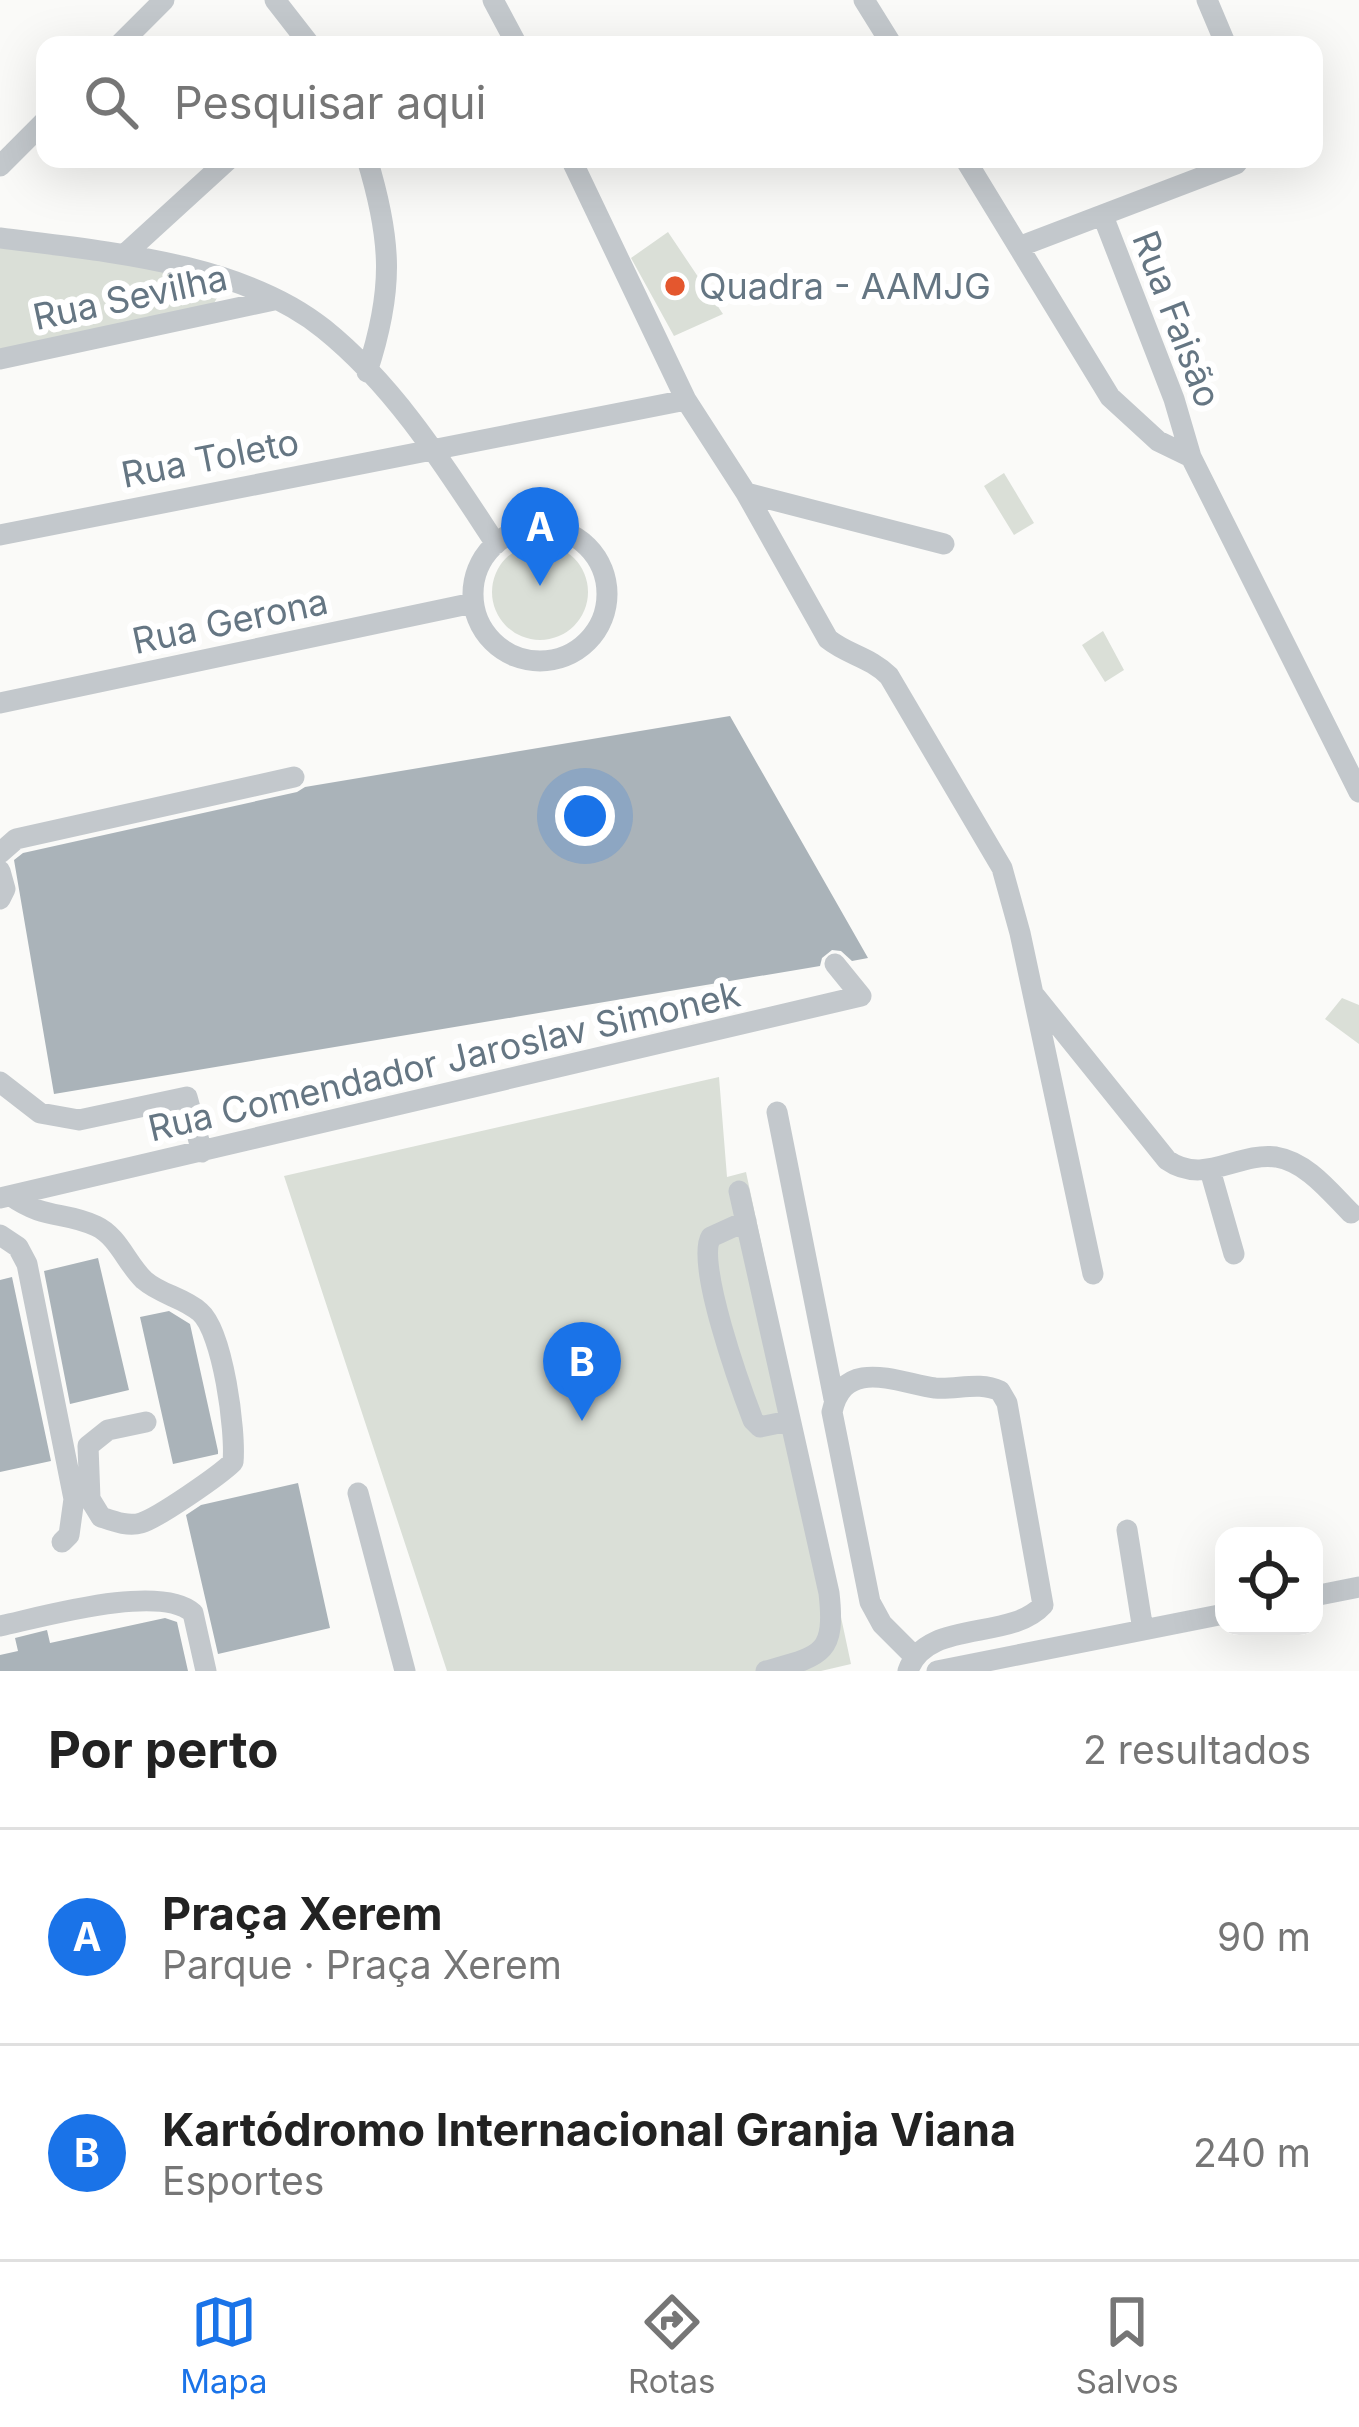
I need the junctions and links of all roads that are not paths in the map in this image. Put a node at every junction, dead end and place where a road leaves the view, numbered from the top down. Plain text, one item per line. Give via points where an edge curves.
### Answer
1 (164, 0) edge
2 (275, 0) edge
3 (493, 0) edge
4 (863, 0) edge
5 (1207, 0) edge
6 (128, 36) edge
7 (303, 36) edge
8 (512, 36) edge
9 (886, 36) edge
10 (1222, 36) edge
11 (36, 130) edge
12 (0, 166) edge
13 (219, 168) edge
14 (370, 168) edge
15 (575, 168) edge
16 (971, 168) edge
17 (1225, 168) edge
18 (1103, 216) junction
19 (0, 238) edge
20 (1021, 246) junction
21 (125, 254) junction
22 (274, 300) junction
23 (0, 359) edge
24 (367, 372) junction
25 (686, 400) junction
26 (433, 447) junction
27 (1191, 457) junction
28 (746, 493) junction
29 (0, 535) edge
30 (496, 544) junction
31 (944, 544) dead end
32 (473, 603) junction
33 (0, 703) edge
34 (294, 777) dead end
35 (1359, 792) edge
36 (0, 853) edge
37 (0, 871) edge
38 (0, 899) edge
39 (835, 964) dead end
40 (1034, 994) junction
41 (0, 1082) edge
42 (777, 1112) dead end
43 (202, 1152) junction
44 (1210, 1170) junction
45 (739, 1192) dead end
46 (5, 1197) edge
47 (1351, 1214) dead end
48 (746, 1221) junction
49 (0, 1234) edge
50 (1234, 1254) dead end
51 (1093, 1274) dead end
52 (767, 1320) junction
53 (725, 1331) junction
54 (834, 1399) junction
55 (789, 1421) junction
56 (146, 1422) dead end
57 (358, 1493) dead end
58 (1127, 1530) dead end
59 (62, 1542) dead end
60 (1359, 1588) edge
61 (1323, 1594) edge
62 (1215, 1616) edge
63 (0, 1626) edge
64 (1143, 1630) junction
65 (1019, 1663) edge
66 (911, 1664) edge
67 (206, 1671) edge
68 (405, 1671) edge
69 (766, 1671) edge
70 (937, 1671) edge

1 - 6 street
2 - 7 street
3 - 8 street
4 - 9 street
5 - 10 street
11 - 12 street
13 - 21 street
14 - 24 street via 389,268
15 - 25 street
16 - 20 street, Rua Faisão
17 - 18 street
18 - 20 street
18 - 27 street, Rua Faisão
19 - 21 street
20 - 27 street, Rua Faisão via 1110,398
21 - 22 street
22 - 23 street, Rua Sevilha
22 - 24 street via 322,327
24 - 26 street
25 - 26 street, Rua Toleto
25 - 28 street
26 - 29 street, Rua Toleto
26 - 30 street
27 - 35 street
28 - 31 street
28 - 40 street via 828,639 878,664 912,710 1002,868
30 - 32 street via 474,581
30 - 32 street via 536,527 578,539 604,574 603,618 575,651 532,661 492,642
32 - 33 street, Rua Gerona
34 - 36 street via 16,839
37 - 38 street
39 - 43 street, Rua Comendador Jaroslav Simonek via 861,996
40 - 44 street via 1167,1160 1181,1170
40 - 51 street
41 - 43 street via 40,1113 79,1120 187,1097
42 - 54 street
43 - 46 street, Rua Comendador Jaroslav Simonek
44 - 47 street via 1279,1157 1310,1172
44 - 50 street
45 - 48 street
46 - 56 street via 109,1232 140,1277 203,1314 219,1357 233,1462 142,1523 101,1517 90,1499 88,1446 108,1430
48 - 52 street
48 - 53 street via 706,1244
49 - 59 street via 27,1264 74,1499
52 - 53 street
52 - 55 street
53 - 55 street via 754,1420 760,1427
54 - 66 street via 869,1602
54 - 66 street via 849,1382 900,1377 933,1388 992,1387 1007,1403 1043,1605 1031,1616 930,1644
55 - 69 street via 833,1627 820,1653
57 - 68 street
58 - 64 street
60 - 61 street
62 - 64 street
63 - 67 street via 112,1603 183,1606 193,1613
64 - 65 street
65 - 70 street

